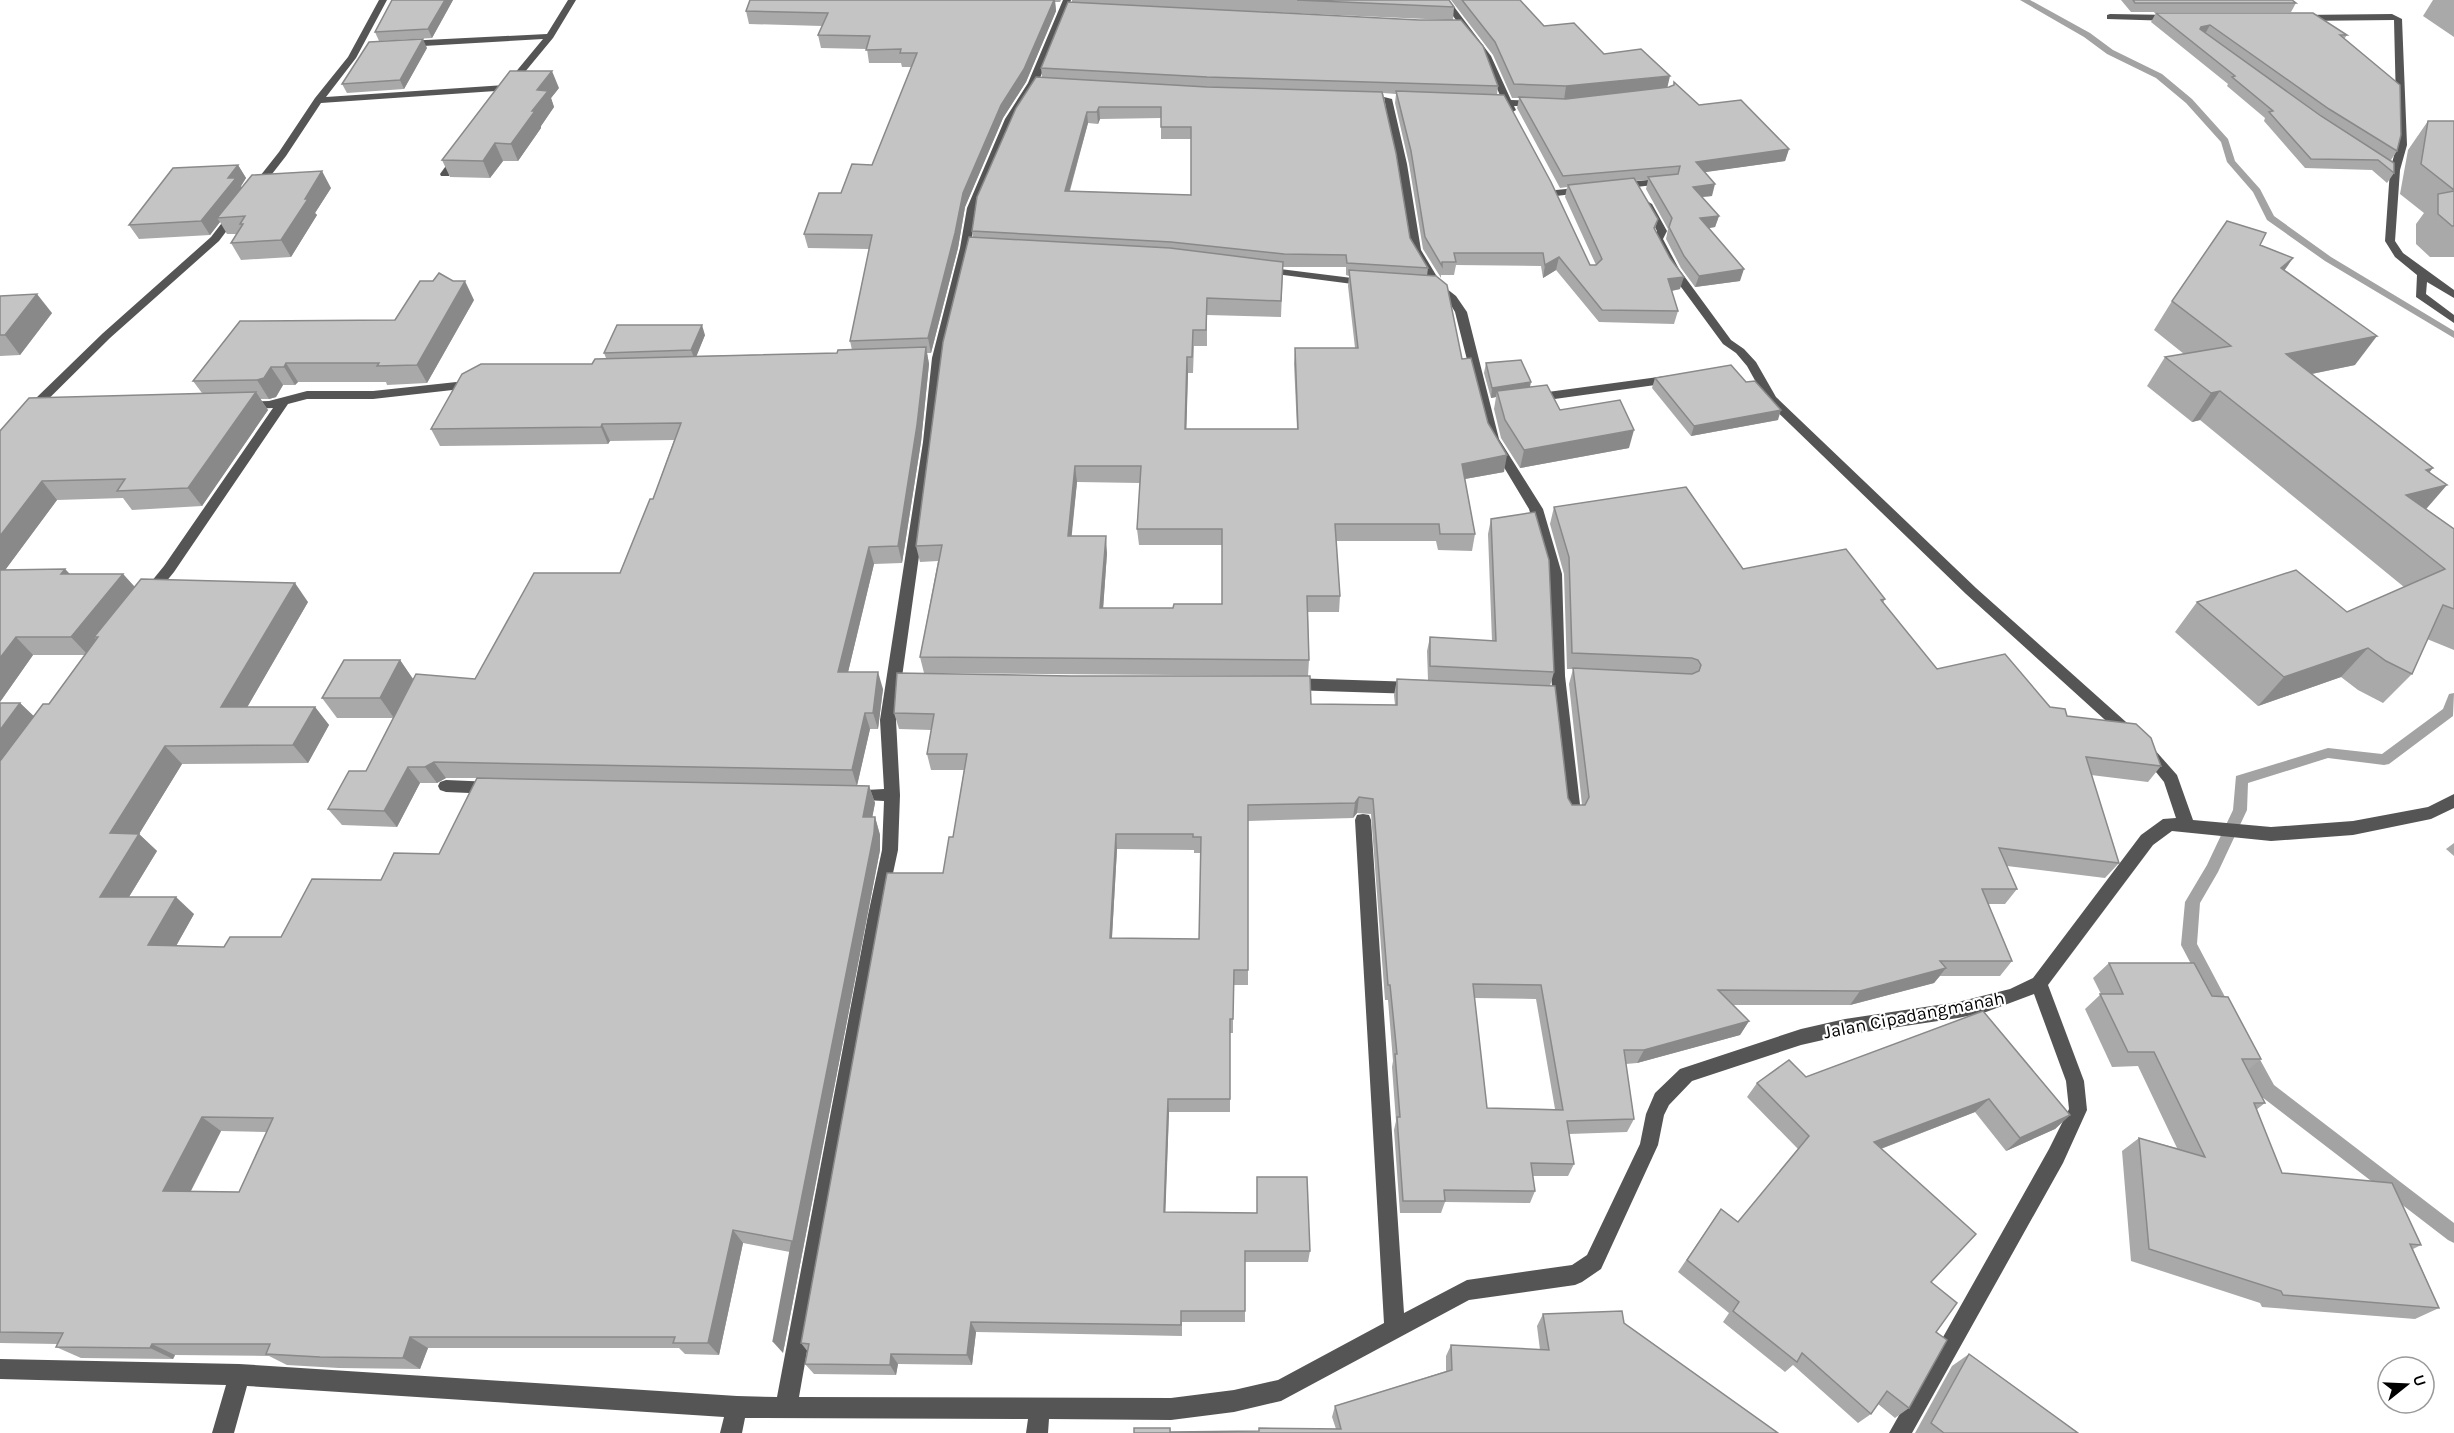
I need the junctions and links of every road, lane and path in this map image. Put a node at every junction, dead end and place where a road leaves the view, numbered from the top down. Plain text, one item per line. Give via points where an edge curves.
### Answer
1 (383, 0) edge
2 (572, 0) edge
3 (1445, 0) edge
4 (1066, 4) edge
5 (2110, 17) dead end
6 (2286, 18) edge
7 (2179, 19) edge
8 (1452, 25) edge
9 (1463, 25) junction
10 (550, 36) junction
11 (392, 45) edge
12 (1386, 99) edge
13 (318, 100) junction
14 (1474, 101) edge
15 (1507, 104) junction
16 (1541, 105) edge
17 (1518, 123) edge
18 (465, 146) edge
19 (445, 174) edge
20 (1671, 180) edge
21 (1635, 184) junction
22 (1556, 193) edge
23 (1253, 269) edge
24 (2423, 274) junction
25 (1381, 284) edge
26 (2454, 295) edge
27 (2454, 320) edge
28 (488, 373) edge
29 (1688, 376) edge
30 (1520, 400) edge
31 (284, 401) junction
32 (233, 405) edge
33 (29, 409) junction
34 (53, 409) edge
35 (0, 423) edge
36 (15, 423) junction
37 (0, 440) edge
38 (141, 604) edge
39 (1274, 684) edge
40 (1431, 688) edge
41 (446, 786) dead end
42 (514, 788) edge
43 (832, 795) edge
44 (892, 795) junction
45 (2454, 800) edge
46 (1573, 813) edge
47 (1363, 820) dead end
48 (2187, 826) junction
49 (2039, 984) junction
50 (1395, 1328) junction
51 (0, 1369) edge
52 (239, 1375) junction
53 (737, 1407) junction
54 (786, 1408) junction
55 (1040, 1409) junction
56 (223, 1433) edge
57 (731, 1433) edge
58 (1037, 1433) edge
59 (1900, 1433) edge

1 - 13 street via 363,47
2 - 10 street
3 - 9 street
4 - 44 street via 1039,84 1010,119 972,208 970,248 932,358 929,442 900,680 888,720
5 - 7 street
6 - 24 street via 2398,19 2407,145 2391,167 2390,241 2399,255
8 - 9 street
9 - 15 street via 1487,56
10 - 11 street
10 - 13 street via 505,92
12 - 46 street via 1402,164 1416,250 1433,287 1452,298 1461,312 1490,403 1493,439 1536,509 1555,574 1564,676 1554,695
13 - 33 street via 283,154 215,239
14 - 15 street
15 - 16 street
15 - 17 street
18 - 19 street
20 - 21 street
21 - 22 street
21 - 48 street via 1662,231 1658,239 1674,270 1727,342 1740,351 1771,399 1971,591 2142,745 2171,779
23 - 25 street
24 - 26 street
24 - 27 street via 2420,295
28 - 31 street via 474,384 373,394 307,395
29 - 30 street
31 - 32 street
31 - 38 street
33 - 34 street
33 - 36 street
35 - 36 street
36 - 37 street
39 - 40 street
41 - 42 street
43 - 44 street
44 - 54 street via 890,850
45 - 48 street, Jalan Cipadangmanah via 2432,813 2353,828 2271,834
47 - 50 street
48 - 49 street, Jalan Cipadangmanah via 2169,824 2147,840
49 - 50 street, Jalan Cipadangmanah via 2016,996 1971,1007 1817,1033 1686,1075 1662,1099 1649,1145 1594,1262 1575,1275 1467,1290
49 - 59 street via 2074,1081 2078,1110
50 - 55 street via 1281,1390 1234,1401 1171,1409
51 - 52 street
52 - 53 street
52 - 56 street
53 - 54 street
53 - 57 street
54 - 55 street
55 - 58 street

